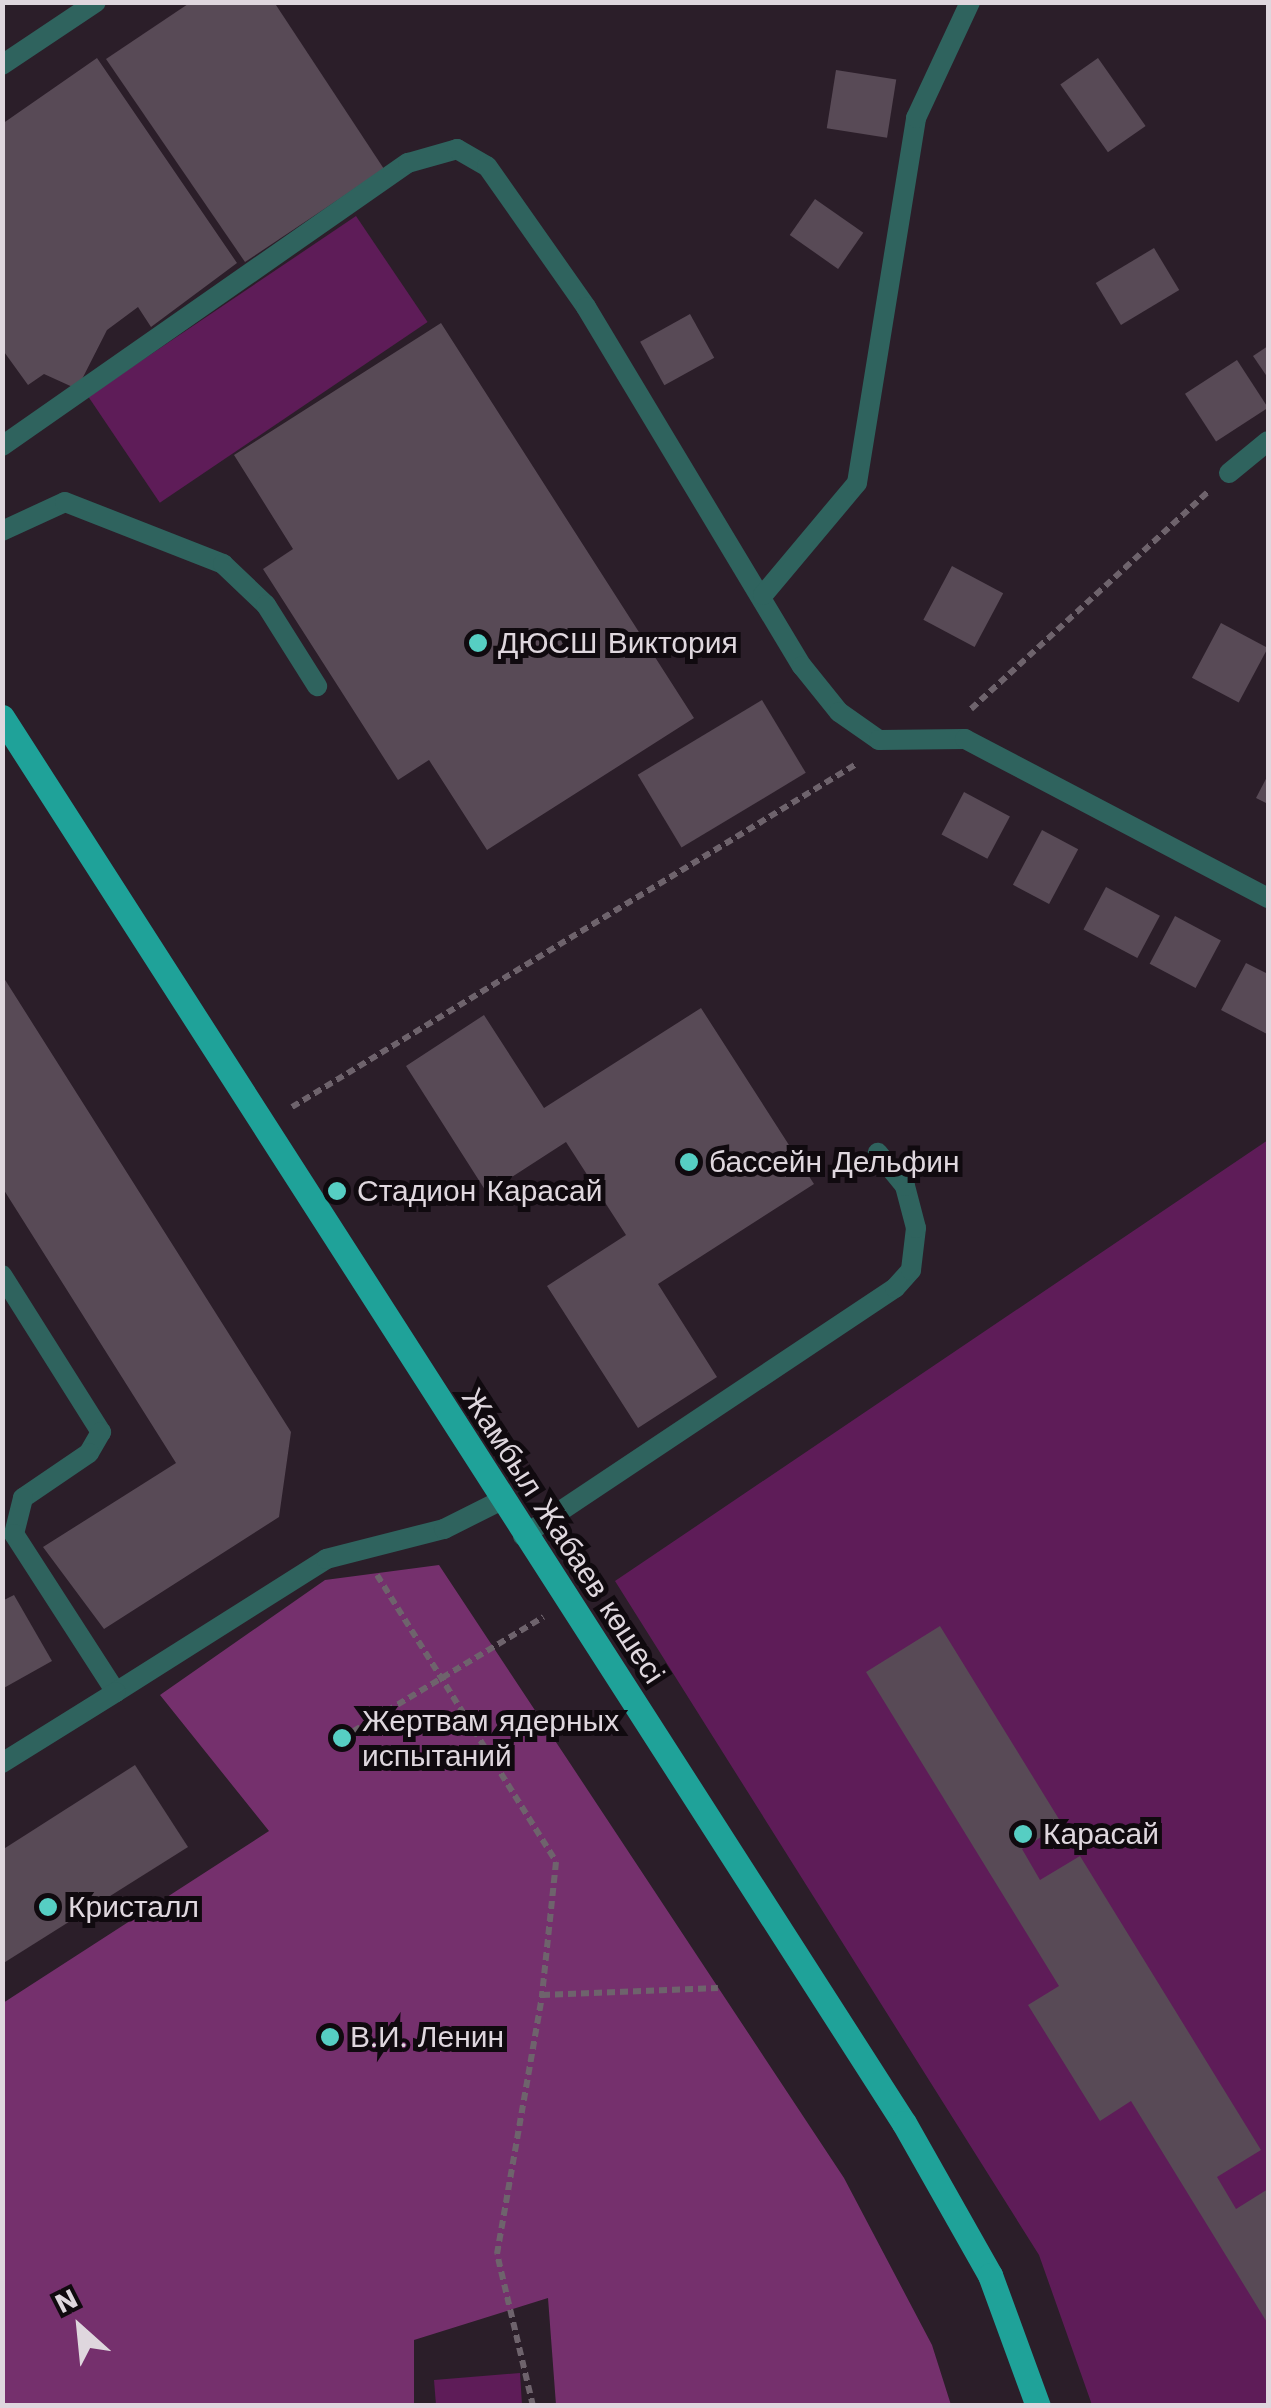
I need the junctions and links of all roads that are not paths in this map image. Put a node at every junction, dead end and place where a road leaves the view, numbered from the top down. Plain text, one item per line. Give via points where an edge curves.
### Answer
1 (96, 2) edge
2 (970, 2) edge
3 (2, 66) edge
4 (1268, 441) edge
5 (2, 446) edge
6 (1229, 473) road end
7 (2, 531) edge
8 (764, 595) junction
9 (317, 686) dead end
10 (2, 717) edge
11 (11, 748) edge
12 (1268, 898) edge
13 (878, 1153) dead end
14 (2, 1274) edge
15 (500, 1501) junction
16 (523, 1536) junction
17 (116, 1692) junction
18 (2, 1763) edge
19 (1038, 2406) edge

1 - 3 lane
2 - 8 lane via 916,118 857,484
4 - 6 lane
5 - 8 lane via 408,163 458,149 487,166 586,308
7 - 9 lane via 65,502 223,564 266,605
8 - 12 lane via 814,684 860,730 893,741 945,734
10 - 11 main road, Жамбыл Жабаев көшесі
11 - 15 main road, Жамбыл Жабаев көшесі via 266,1123
13 - 16 lane via 905,1186 916,1228 910,1270 896,1288
14 - 17 lane via 101,1432 88,1453 23,1498 14,1534
15 - 16 main road, Жамбыл Жабаев көшесі
15 - 17 lane via 444,1529 358,1544
16 - 19 main road, Жамбыл Жабаев көшесі via 904,2123 990,2275
17 - 18 lane

